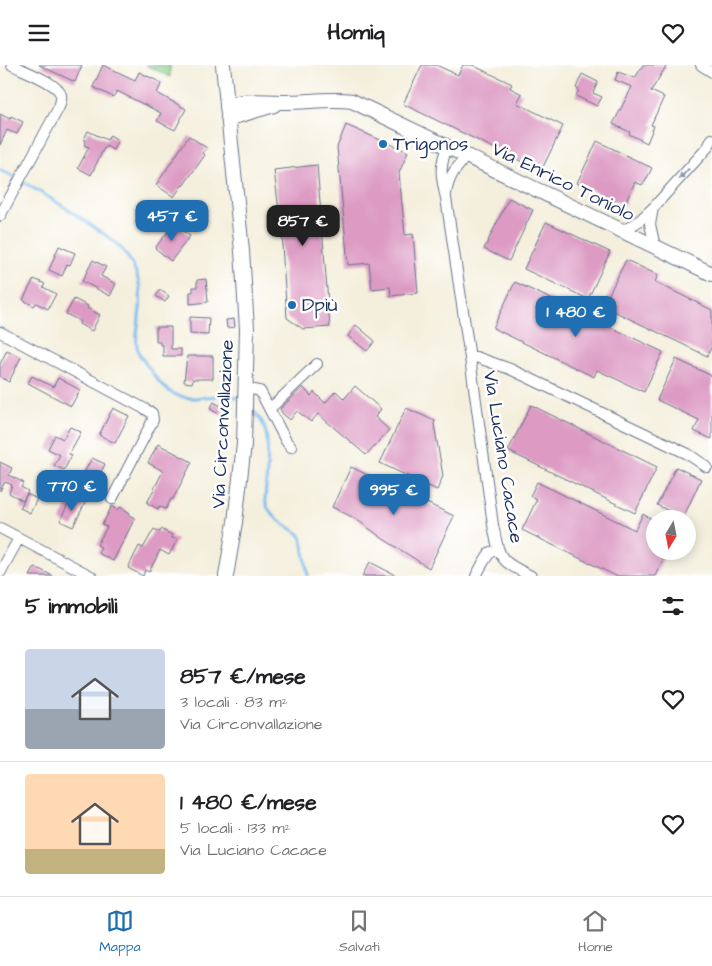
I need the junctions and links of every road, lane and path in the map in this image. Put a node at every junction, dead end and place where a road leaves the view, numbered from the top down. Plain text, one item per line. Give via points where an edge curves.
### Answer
1 (12, 65) edge
2 (223, 65) edge
3 (701, 65) edge
4 (712, 73) edge
5 (225, 85) junction
6 (252, 100) junction
7 (284, 102) junction
8 (228, 112) junction
9 (712, 139) edge
10 (447, 147) junction
11 (466, 156) junction
12 (446, 198) junction
13 (653, 208) junction
14 (0, 216) edge
15 (620, 230) junction
16 (656, 247) junction
17 (712, 274) edge
18 (0, 332) edge
19 (470, 358) junction
20 (317, 364) dead end
21 (247, 390) junction
22 (269, 408) junction
23 (291, 447) dead end
24 (707, 467) dead end
25 (112, 499) dead end
26 (0, 528) edge
27 (19, 538) junction
28 (498, 550) junction
29 (0, 573) edge
30 (91, 576) edge
31 (226, 576) edge
32 (476, 576) edge
33 (530, 576) edge

1 - 14 street via 54,86 62,99
2 - 5 street, Via Circonvallazione
3 - 4 street
5 - 6 street, Via Enrico Toniolo
5 - 8 street, Via Circonvallazione
6 - 7 street, Via Enrico Toniolo
6 - 8 street, Via Enrico Toniolo via 236,103
7 - 8 street, Via Enrico Toniolo via 237,116
7 - 10 street, Via Enrico Toniolo via 352,101
8 - 21 street, Via Circonvallazione via 242,251
9 -> 13 street
10 - 11 street, Via Enrico Toniolo
10 - 12 street, Via Luciano Cacace via 441,178
11 - 12 street, Via Luciano Cacace via 449,180
11 - 15 street, Via Enrico Toniolo
12 - 19 street, Via Luciano Cacace
13 - 15 street via 639,221
13 - 16 street via 650,224
15 - 16 street, Via Enrico Toniolo
16 - 17 street, Via Enrico Toniolo
18 - 25 street via 152,413 153,421
19 - 24 street, Via Luciano Cacace via 476,357 510,369 688,454
19 - 28 street, Via Luciano Cacace
20 - 22 street
21 - 22 street via 260,391
21 - 31 street, Via Circonvallazione via 236,522
22 - 23 street
26 - 27 street
27 - 29 street
27 - 30 street
28 - 32 street via 490,552
28 - 33 street, Via Luciano Cacace via 511,567

